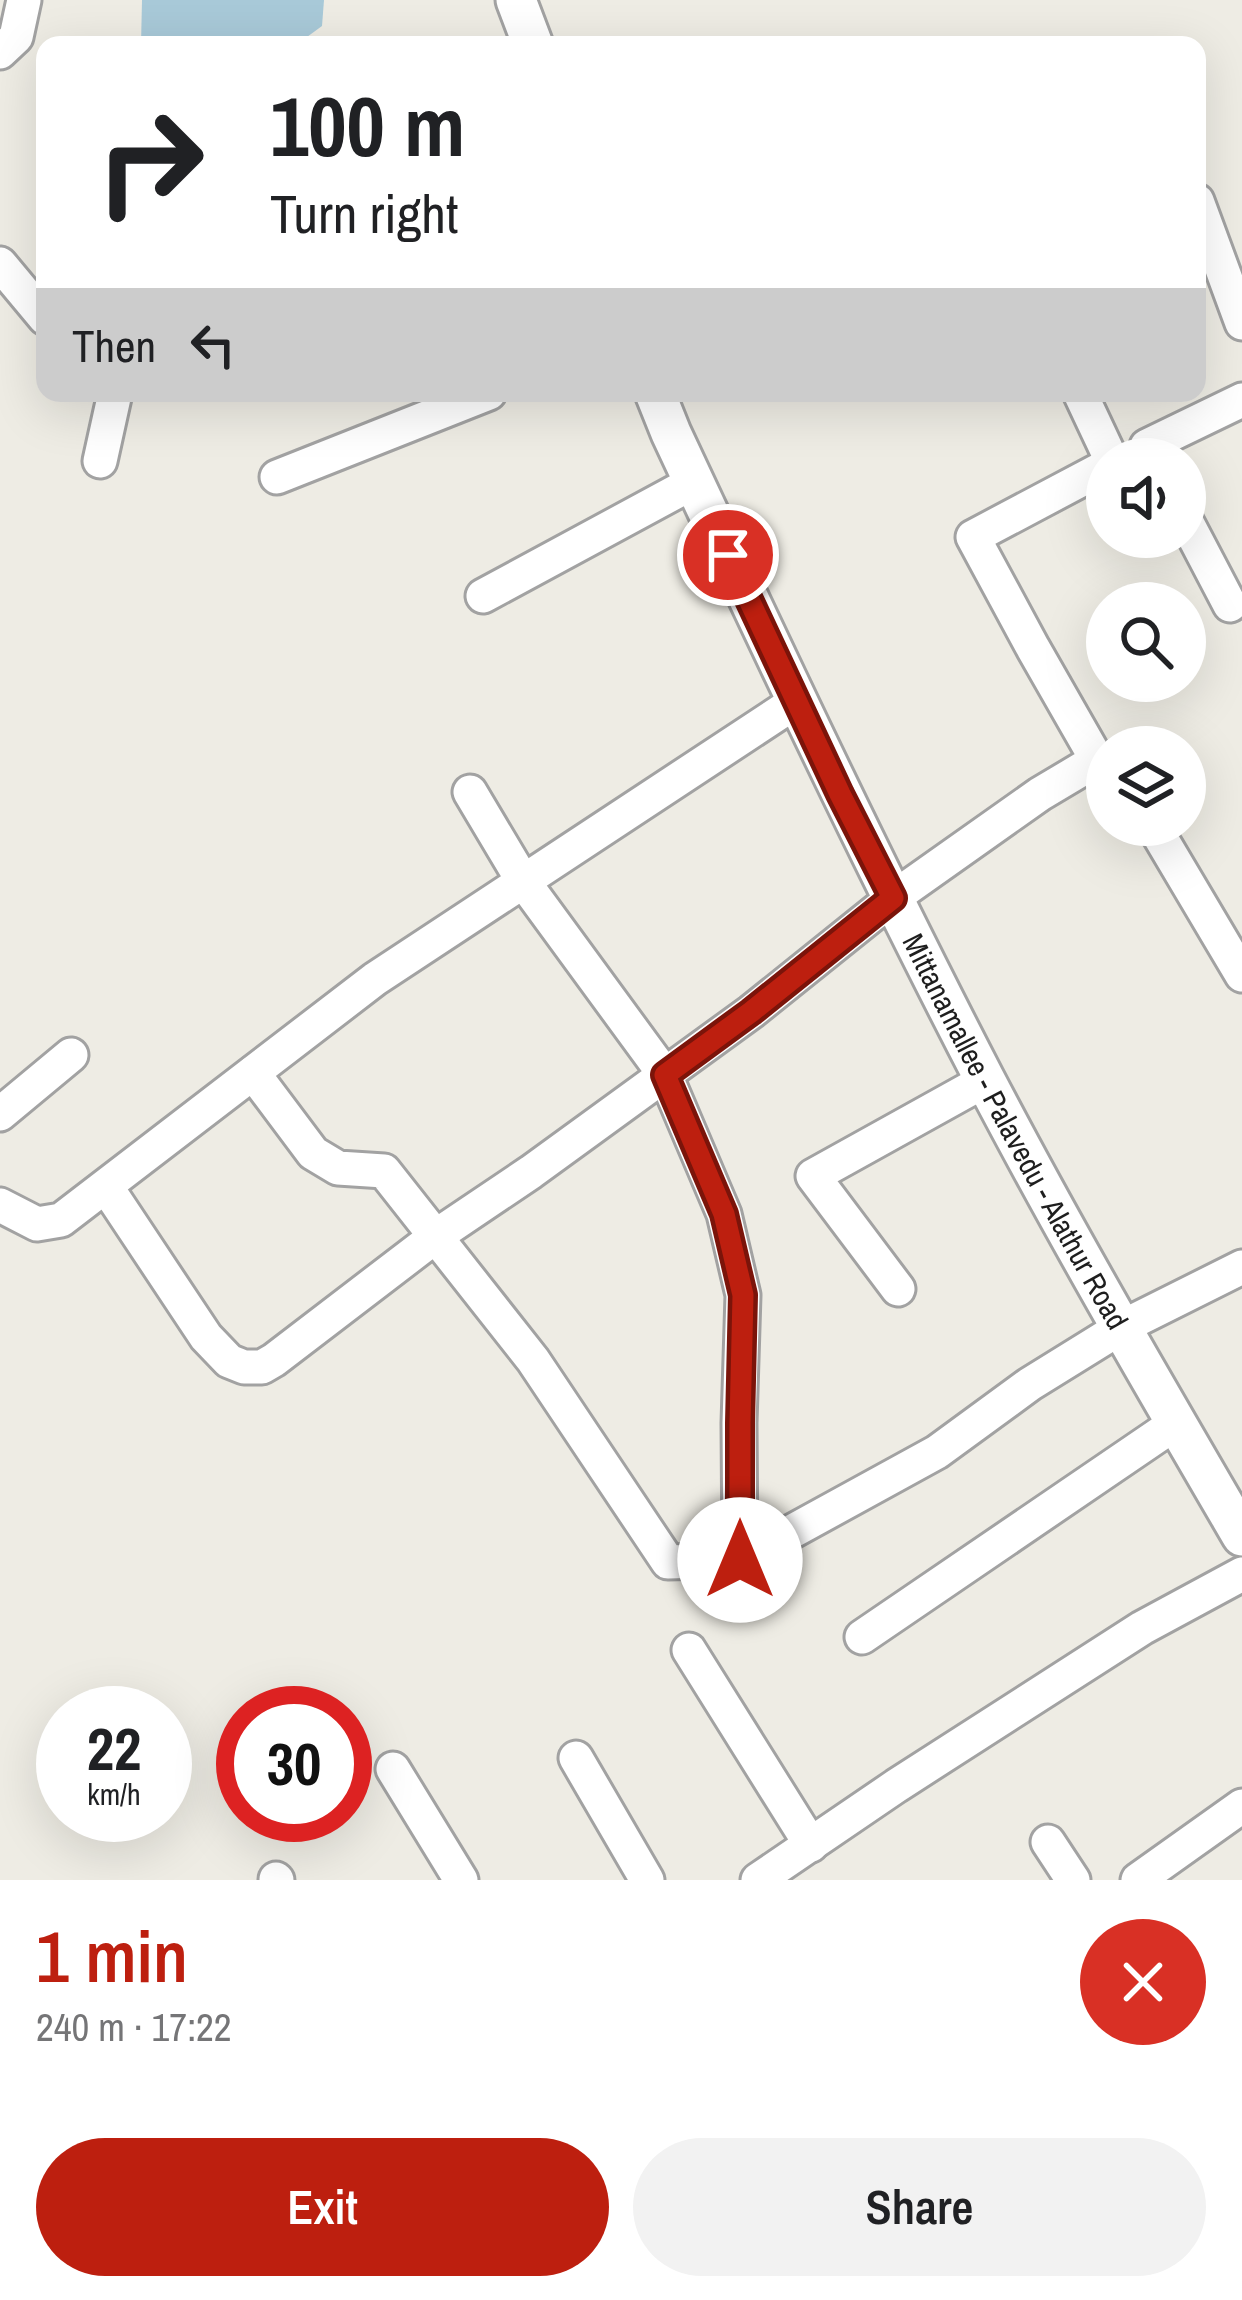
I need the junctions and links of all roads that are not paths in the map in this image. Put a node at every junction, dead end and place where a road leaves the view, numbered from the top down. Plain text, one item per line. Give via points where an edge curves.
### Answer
1 (24, 0) edge
2 (516, 0) edge
3 (530, 36) edge
4 (0, 52) edge
5 (1206, 225) edge
6 (0, 264) edge
7 (36, 307) edge
8 (1242, 323) edge
9 (1242, 400) edge
10 (113, 402) edge
11 (466, 402) edge
12 (660, 402) edge
13 (1084, 402) edge
14 (1099, 438) edge
15 (1172, 438) edge
16 (100, 461) dead end
17 (1086, 476) edge
18 (277, 477) dead end
19 (694, 482) junction
20 (1206, 558) edge
21 (483, 596) dead end
22 (1230, 604) dead end
23 (796, 701) junction
24 (470, 792) dead end
25 (1165, 846) edge
26 (524, 881) junction
27 (893, 898) junction
28 (1242, 975) edge
29 (71, 1055) dead end
30 (253, 1073) junction
31 (665, 1075) junction
32 (986, 1080) junction
33 (0, 1114) edge
34 (107, 1188) junction
35 (0, 1205) edge
36 (436, 1236) junction
37 (1242, 1268) edge
38 (898, 1288) dead end
39 (1122, 1327) junction
40 (1176, 1423) junction
41 (1242, 1536) edge
42 (740, 1560) junction
43 (1242, 1574) edge
44 (862, 1636) dead end
45 (688, 1650) dead end
46 (576, 1759) dead end
47 (393, 1769) dead end
48 (1242, 1805) edge
49 (1048, 1842) dead end
50 (811, 1845) junction
51 (461, 1880) edge
52 (646, 1880) edge
53 (758, 1880) edge
54 (1073, 1880) edge
55 (1138, 1880) edge

1 - 4 street via 16,37
2 - 3 street
5 - 8 street
6 - 7 street
9 - 15 street
10 - 16 street
11 - 18 street
12 - 19 street, Mittanamallee - Palavedu - Alathur Road
13 - 14 street
17 - 27 street via 973,537 1097,760
19 - 21 street
19 - 23 street, Mittanamallee - Palavedu - Alathur Road
20 - 22 street
23 - 26 street
23 - 27 street, Mittanamallee - Palavedu - Alathur Road
24 - 26 street
25 - 28 street
26 - 30 street via 375,979
26 - 31 street
27 - 31 street
27 - 32 street, Mittanamallee - Palavedu - Alathur Road
29 - 33 street
30 - 34 street
30 - 36 street via 313,1153 338,1168 384,1171
31 - 36 street
31 - 42 street via 724,1214 743,1295
32 - 38 street via 813,1176
32 - 39 street, Mittanamallee - Palavedu - Alathur Road
34 - 35 street via 61,1220 37,1224
34 - 36 street via 206,1337 244,1367 274,1360
36 - 42 street via 533,1360 668,1562
37 - 39 street
39 - 40 street, Mittanamallee - Palavedu - Alathur Road
39 - 42 street via 937,1452
40 - 41 street, Mittanamallee - Palavedu - Alathur Road
40 - 44 street
43 - 50 street via 1142,1628
45 - 50 street
46 - 52 street
47 - 51 street
48 - 55 street
49 - 54 street
50 - 53 street

